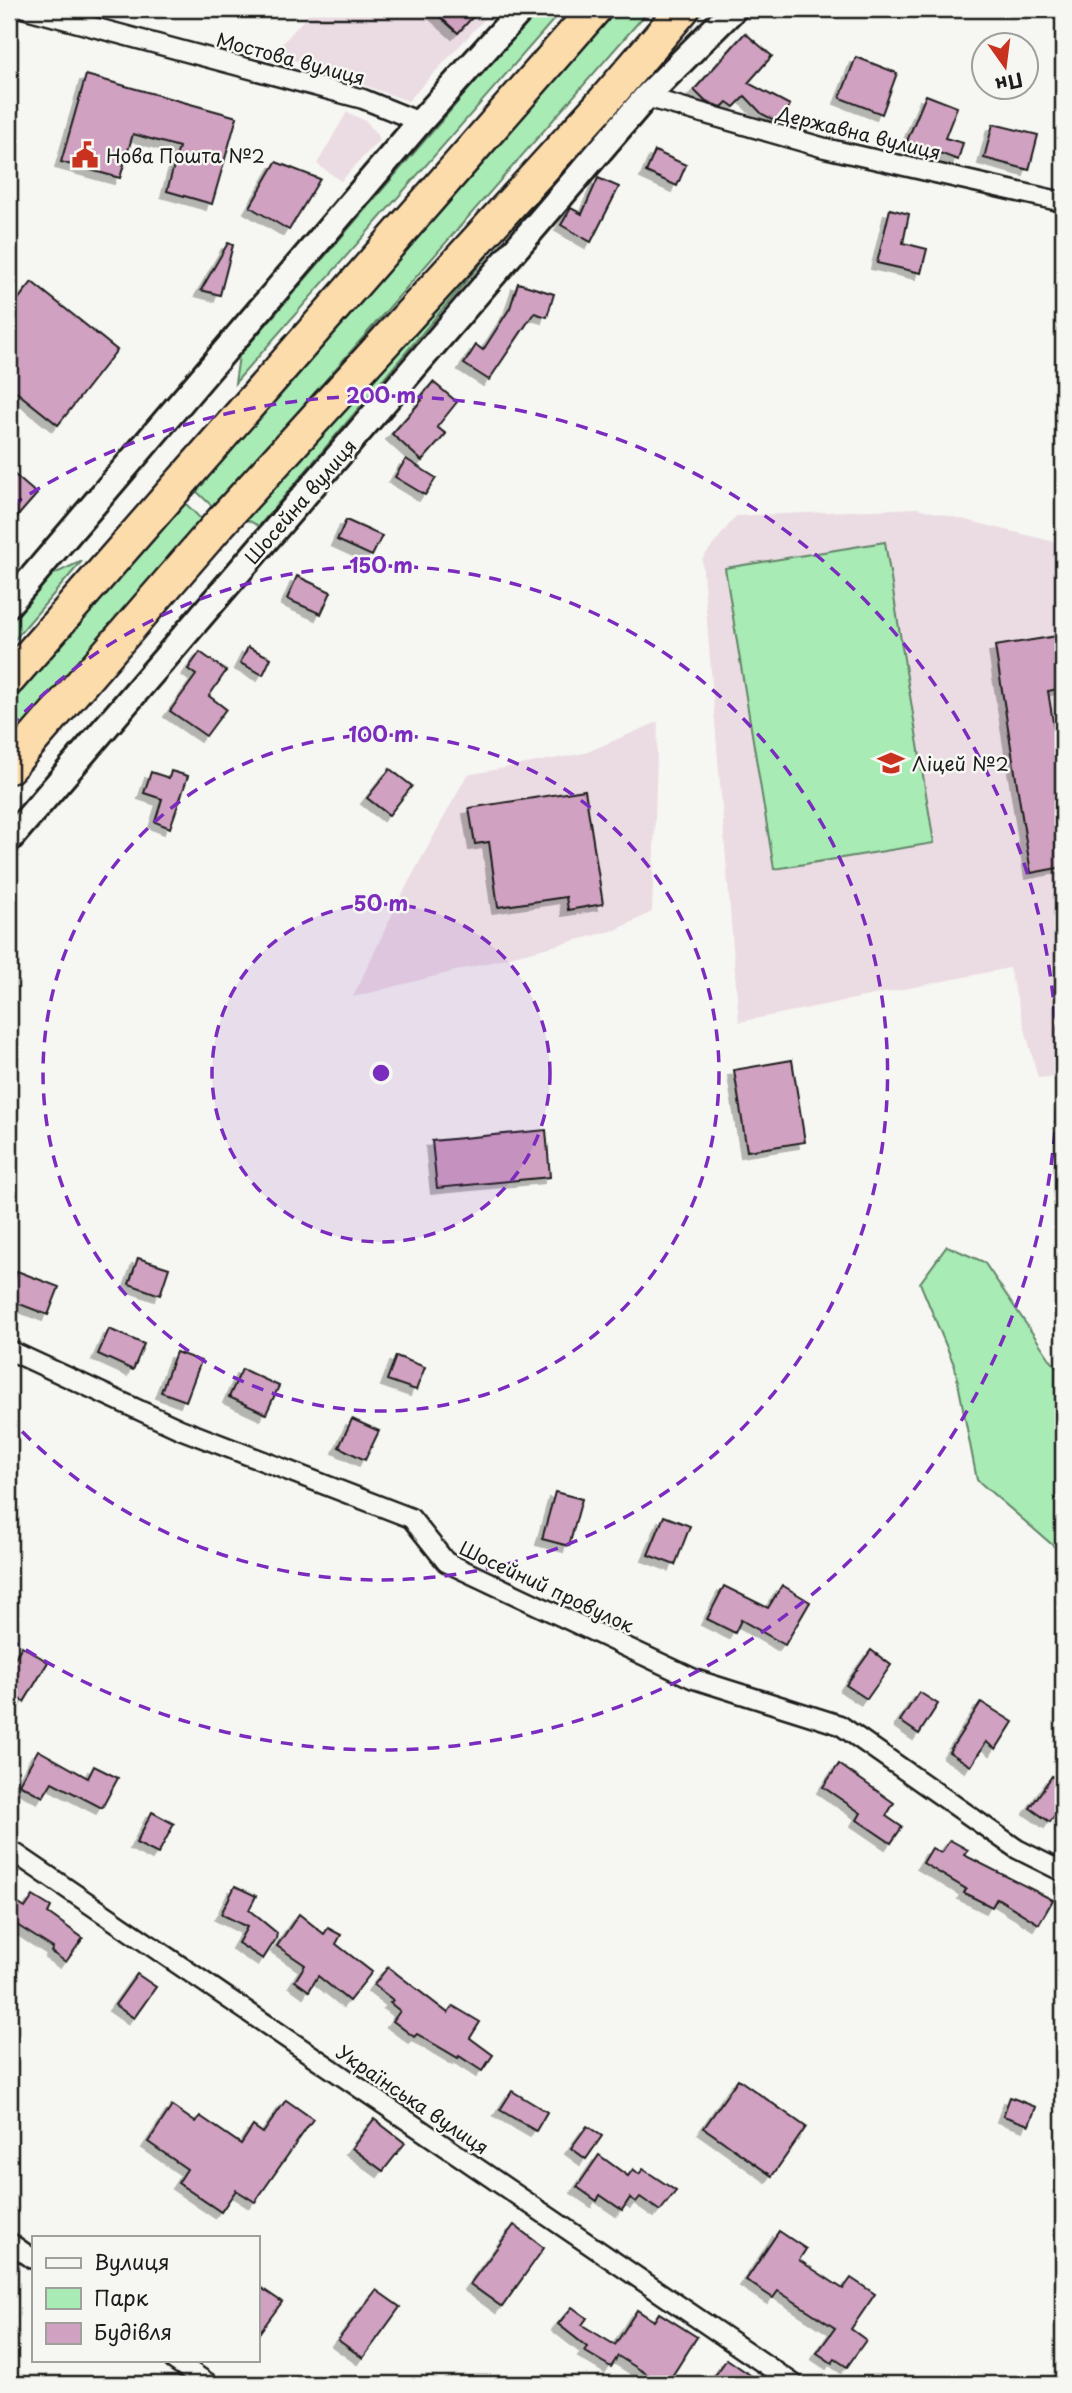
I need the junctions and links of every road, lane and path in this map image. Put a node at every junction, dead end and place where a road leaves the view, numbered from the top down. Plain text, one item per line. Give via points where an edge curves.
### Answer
1 (26, 9) edge
2 (522, 9) edge
3 (595, 9) edge
4 (683, 9) edge
5 (734, 9) edge
6 (646, 97) junction
7 (420, 122) junction
8 (1063, 202) edge
9 (9, 604) edge
10 (9, 679) edge
11 (9, 767) edge
12 (9, 840) edge
13 (9, 1350) edge
14 (9, 1849) edge
15 (1063, 1872) edge
16 (9, 2242) edge
17 (32, 2258) edge
18 (177, 2362) edge
19 (208, 2384) edge
20 (794, 2384) edge

1 - 7 street, Мостова вулиця via 363,99
2 - 7 street
3 - 10 highway
4 - 11 highway via 221,522
5 - 6 street, Шосейна вулиця
6 - 8 street, Державна вулиця via 825,148
6 - 12 street, Шосейна вулиця
7 - 9 street
13 - 15 street, Шосейний провулок via 180,1429 411,1518 446,1562 694,1679 839,1725 1017,1849
14 - 20 street, Українська вулиця
16 - 17 street
18 - 19 street

